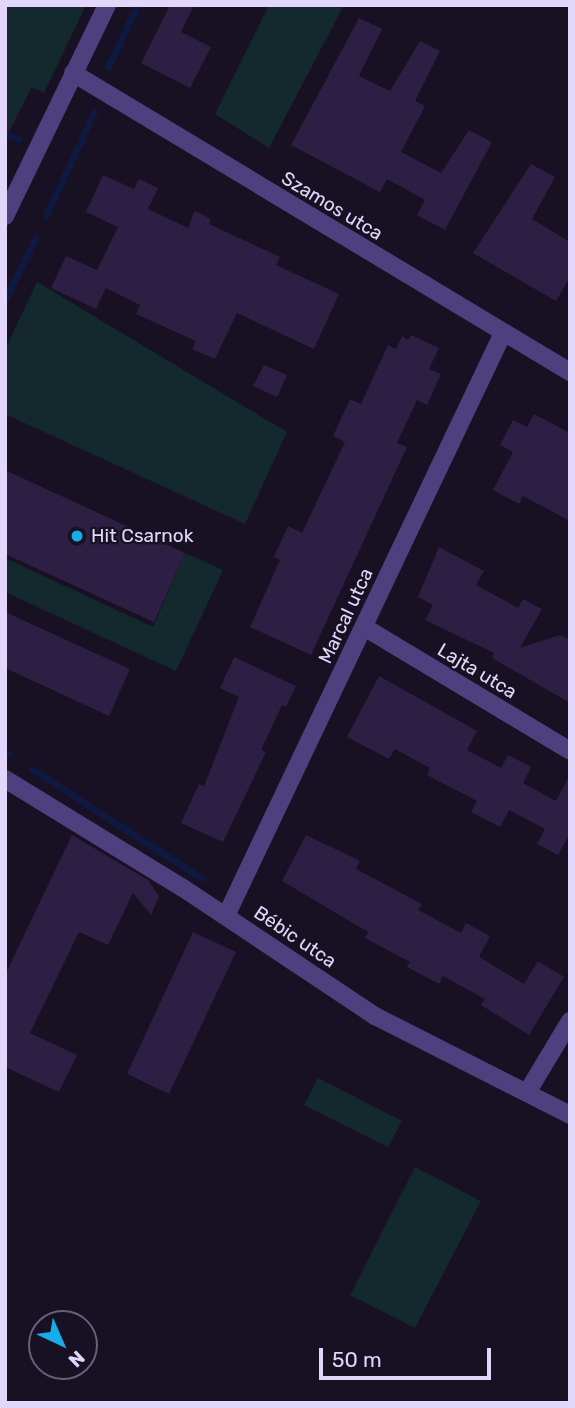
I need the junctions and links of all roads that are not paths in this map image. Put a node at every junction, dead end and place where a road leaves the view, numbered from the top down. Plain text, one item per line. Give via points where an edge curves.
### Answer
1 (107, 5) edge
2 (73, 74) junction
3 (5, 216) edge
4 (503, 333) junction
5 (570, 372) edge
6 (364, 627) junction
7 (570, 751) edge
8 (5, 779) edge
9 (226, 916) junction
10 (570, 1021) edge
11 (528, 1090) junction
12 (570, 1115) edge

1 - 2 street
2 - 3 street
2 - 4 street, Szamos utca
4 - 5 street, Szamos utca
4 - 6 street, Marcal utca
6 - 7 street, Lajta utca
6 - 9 street, Marcal utca
8 - 9 street, Bébic utca
9 - 11 street, Bébic utca via 375,1016
10 - 11 street
11 - 12 street, Bébic utca

